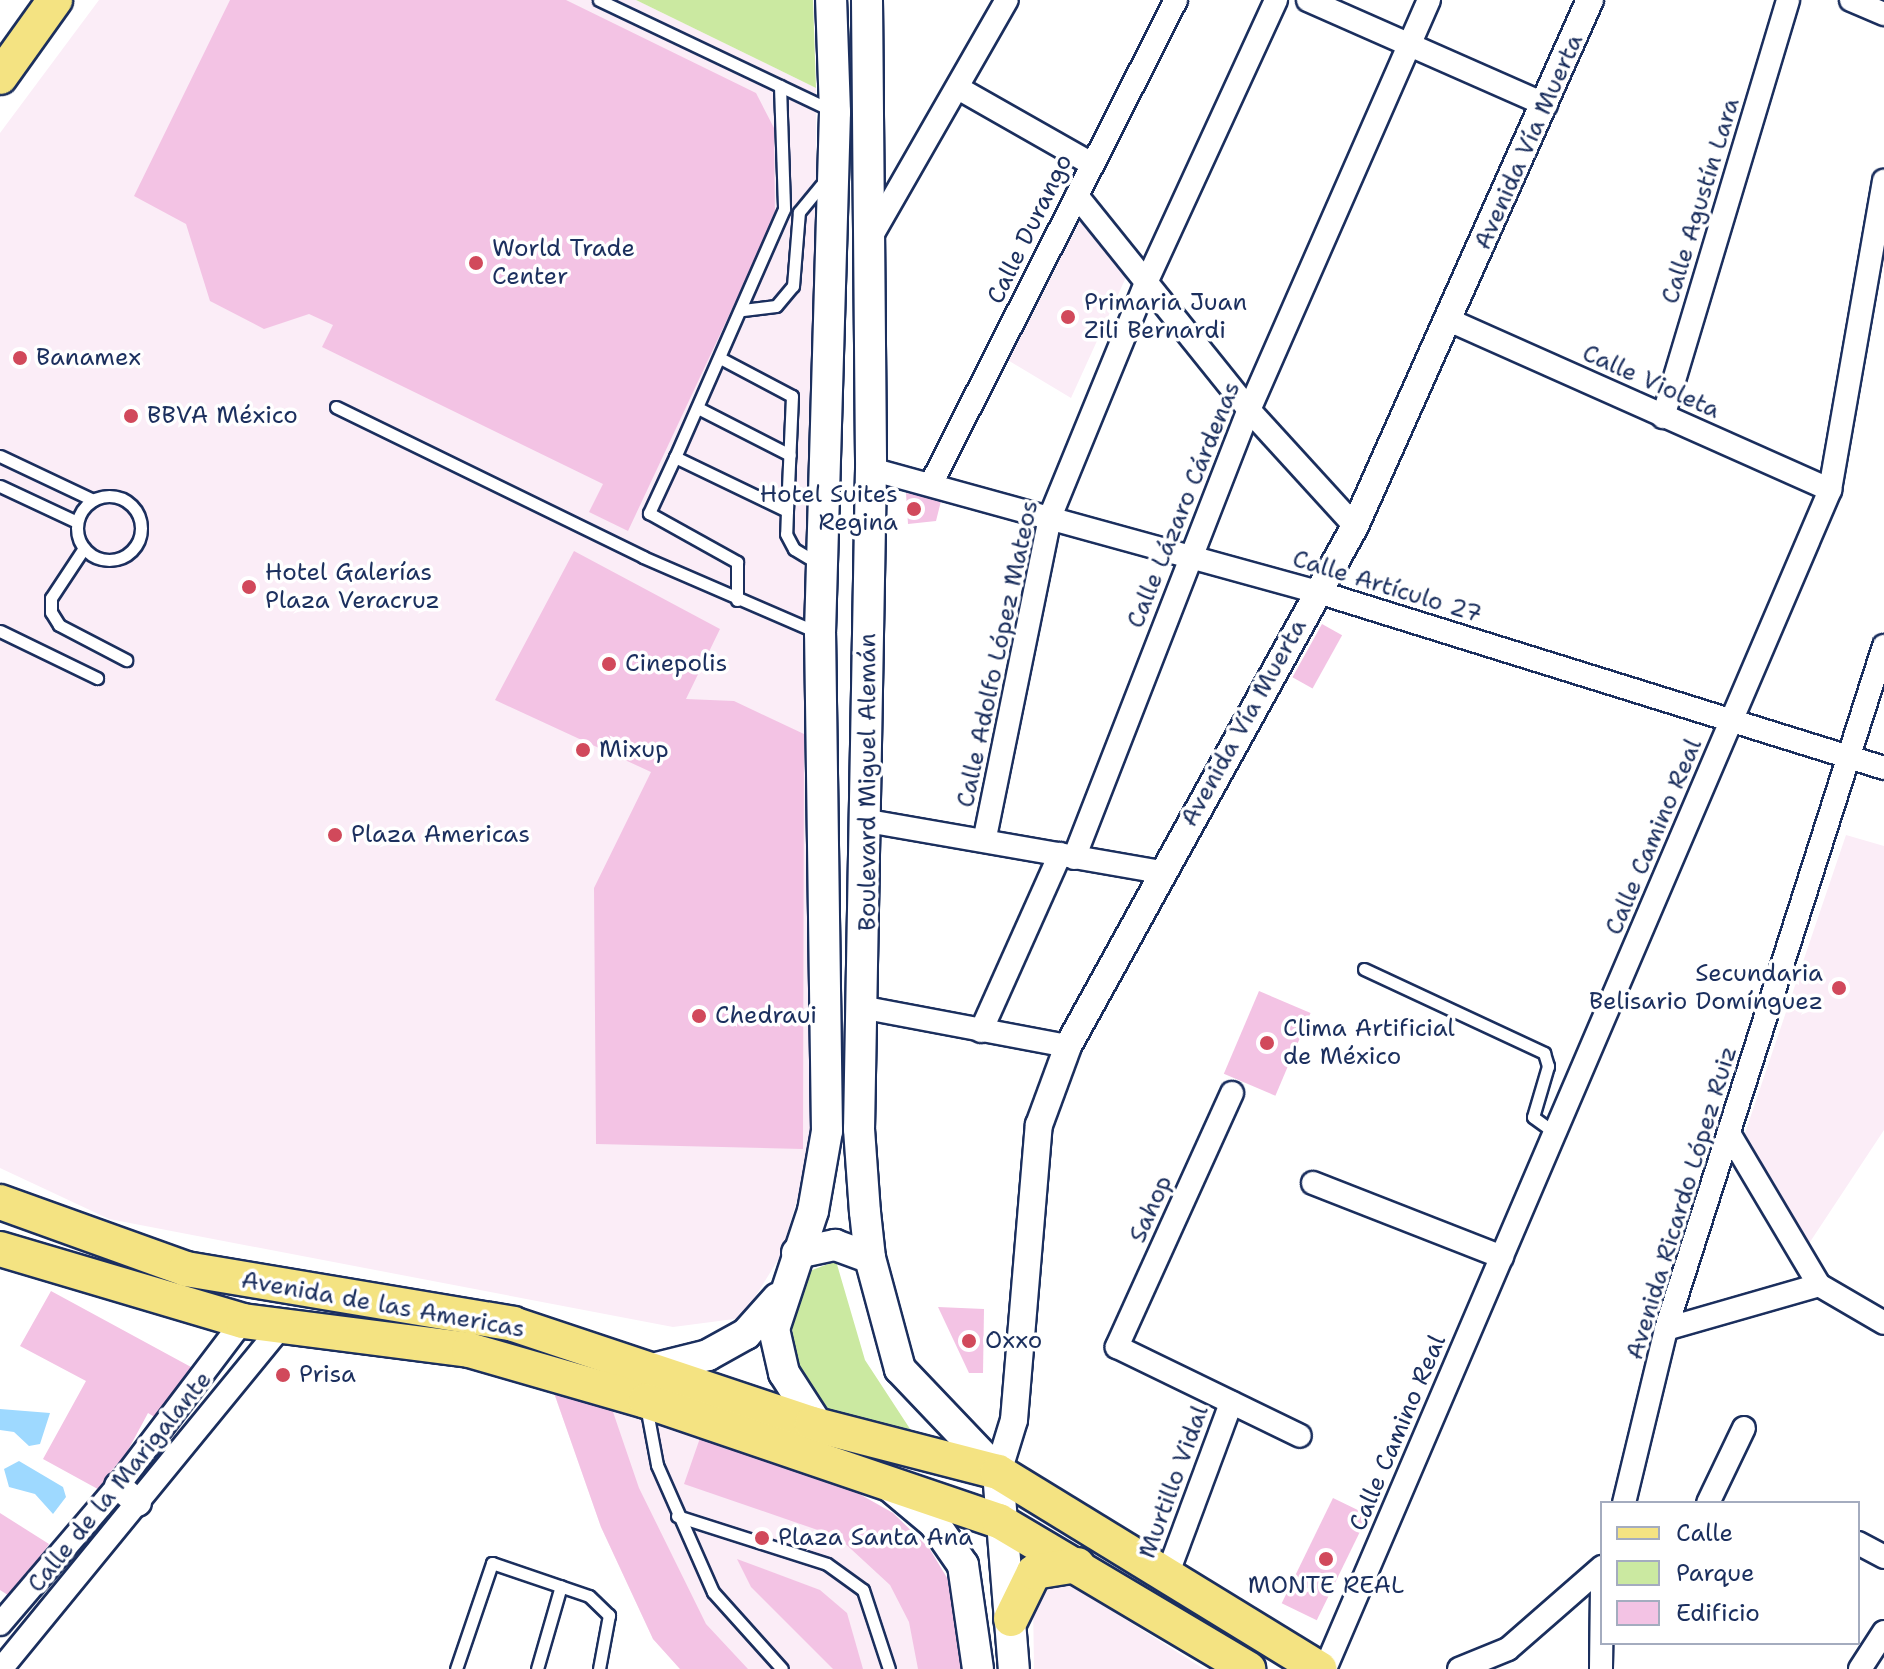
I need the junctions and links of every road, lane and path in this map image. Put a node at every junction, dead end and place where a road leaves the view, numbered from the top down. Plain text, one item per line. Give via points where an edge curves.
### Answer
1 (55, 0) edge
2 (599, 0) edge
3 (831, 0) edge
4 (867, 0) edge
5 (1007, 0) edge
6 (1176, 0) edge
7 (1276, 0) edge
8 (1308, 0) edge
9 (1429, 0) edge
10 (1590, 0) edge
11 (1788, 0) edge
12 (1851, 0) edge
13 (1884, 14) edge
14 (1410, 45) junction
15 (0, 77) edge
16 (780, 86) junction
17 (958, 88) junction
18 (1546, 105) junction
19 (835, 112) junction
20 (1090, 163) junction
21 (833, 172) junction
22 (1884, 181) edge
23 (1077, 196) junction
24 (871, 237) junction
25 (1145, 285) junction
26 (743, 310) junction
27 (1451, 321) junction
28 (720, 358) junction
29 (336, 407) dead end
30 (698, 408) junction
31 (1249, 410) junction
32 (1663, 417) junction
33 (790, 455) junction
34 (0, 456) edge
35 (675, 457) junction
36 (871, 469) junction
37 (932, 482) junction
38 (0, 486) edge
39 (1830, 490) junction
40 (93, 500) junction
41 (787, 511) junction
42 (1050, 517) junction
43 (77, 522) junction
44 (1355, 526) junction
45 (84, 548) junction
46 (1192, 555) junction
47 (822, 566) junction
48 (1318, 592) junction
49 (737, 600) junction
50 (0, 631) edge
51 (820, 633) junction
52 (1884, 646) edge
53 (126, 660) dead end
54 (97, 678) dead end
55 (1732, 721) junction
56 (1852, 759) junction
57 (1884, 768) edge
58 (868, 821) junction
59 (985, 837) junction
60 (1067, 856) junction
61 (1161, 872) junction
62 (1364, 969) dead end
63 (866, 1008) junction
64 (981, 1031) junction
65 (1068, 1046) junction
66 (1232, 1093) dead end
67 (1555, 1133) junction
68 (1730, 1135) junction
69 (1313, 1183) dead end
70 (0, 1202) edge
71 (106, 1240) junction
72 (0, 1249) edge
73 (797, 1253) junction
74 (1502, 1257) junction
75 (870, 1258) junction
76 (94, 1280) junction
77 (1819, 1285) junction
78 (778, 1298) junction
79 (243, 1321) junction
80 (1884, 1323) edge
81 (280, 1328) junction
82 (1666, 1329) junction
83 (649, 1385) junction
84 (694, 1401) junction
85 (1231, 1403) junction
86 (812, 1424) junction
87 (1744, 1428) dead end
88 (1300, 1436) dead end
89 (998, 1472) junction
90 (885, 1482) junction
91 (128, 1494) junction
92 (1624, 1501) edge
93 (1709, 1501) edge
94 (677, 1516) junction
95 (999, 1521) junction
96 (1860, 1544) edge
97 (1884, 1557) edge
98 (1077, 1565) junction
99 (1600, 1569) edge
100 (1166, 1578) junction
101 (561, 1586) junction
102 (2, 1618) edge
103 (1011, 1619) junction
104 (31, 1632) junction
105 (1884, 1632) edge
106 (1601, 1645) edge
107 (4, 1657) edge
108 (1233, 1665) edge
109 (456, 1669) edge
110 (537, 1669) edge
111 (599, 1669) edge
112 (782, 1669) edge
113 (889, 1669) edge
114 (978, 1669) edge
115 (1014, 1669) edge
116 (1323, 1669) edge
117 (1459, 1669) edge
118 (1601, 1669) edge
119 (1860, 1669) edge

1 - 15 main road
2 - 16 lane
3 - 19 main road, Boulevard Miguel Alemán
4 - 24 main road, Boulevard Miguel Alemán
5 - 17 street
6 - 20 street, Calle Durango
7 - 25 street, Calle Adolfo López Mateos
8 - 14 street
9 - 14 street, Calle Lázaro Cárdenas
10 - 18 street, Avenida Vía Muerta
11 - 32 street, Calle Agustín Lara
12 - 13 street
14 - 18 street
14 - 31 street, Calle Lázaro Cárdenas
16 - 19 lane
16 - 26 lane via 784,209
17 - 20 street
17 - 24 street
18 - 27 street, Avenida Vía Muerta
19 - 21 main road, Boulevard Miguel Alemán
20 - 23 street, Calle Durango
21 - 26 lane via 799,212 793,286 776,306
21 - 47 main road, Boulevard Miguel Alemán
22 - 39 street, Calle Camino Real
23 - 25 street
23 - 37 street, Calle Durango
24 - 36 main road, Boulevard Miguel Alemán
25 - 31 street
25 - 42 street, Calle Adolfo López Mateos
26 - 28 lane
27 - 32 street, Calle Violeta
27 - 44 street, Avenida Vía Muerta
28 - 30 lane
28 - 33 lane via 792,396
29 - 49 lane
30 - 33 lane
30 - 35 lane
31 - 44 street
31 - 46 street, Calle Lázaro Cárdenas
32 - 39 street, Calle Violeta
33 - 41 lane
34 - 40 lane
35 - 41 lane
35 - 49 lane via 649,513 737,562
36 - 37 street, Calle Artículo 27
36 - 58 main road, Boulevard Miguel Alemán
37 - 42 street, Calle Artículo 27
38 - 43 lane
39 - 55 street, Calle Camino Real
40 - 43 lane
40 - 45 lane via 127,502 141,534 117,559
41 - 47 lane via 786,534 794,549
42 - 46 street, Calle Artículo 27
42 - 59 street, Calle Adolfo López Mateos
43 - 45 lane
44 - 48 street, Avenida Vía Muerta
45 - 53 lane via 51,598 51,612 59,625
46 - 48 street, Calle Artículo 27
46 - 60 street, Calle Lázaro Cárdenas
47 - 51 main road, Boulevard Miguel Alemán
48 - 55 street, Calle Artículo 27
48 - 61 street, Avenida Vía Muerta
49 - 51 lane
50 - 54 lane
51 - 73 main road, Boulevard Miguel Alemán via 827,1131
52 - 56 street, Avenida Ricardo López Ruiz
55 - 56 street, Calle Artículo 27
55 - 67 street, Calle Camino Real
56 - 57 street, Calle Artículo 27
56 - 68 street, Avenida Ricardo López Ruiz
58 - 59 street
58 - 63 main road, Boulevard Miguel Alemán
59 - 60 street
60 - 61 street
60 - 64 street, Calle Lázaro Cárdenas
61 - 65 street, Avenida Vía Muerta
62 - 67 lane via 1544,1053 1548,1066 1533,1117
63 - 64 street
63 - 75 main road, Boulevard Miguel Alemán via 859,1129
64 - 65 street
65 - 89 street, Avenida Vía Muerta via 1039,1125 1014,1420
66 - 85 street, Sahop via 1117,1347
67 - 74 street, Calle Camino Real
68 - 77 street
68 - 82 street, Avenida Ricardo López Ruiz
69 - 74 street
70 - 71 main road, Avenida de las Americas
71 - 76 main road
71 - 83 main road, Avenida de las Americas via 262,1286 513,1324
72 - 76 main road, Avenida de las Americas
73 - 75 main road via 835,1245
73 - 78 main road, Boulevard Miguel Alemán
74 - 116 street, Calle Camino Real
75 - 89 main road, Boulevard Miguel Alemán via 900,1369
76 - 79 main road, Avenida de las Americas
77 - 80 street
77 - 82 street
78 - 83 main road via 721,1348
78 - 86 main road, Boulevard Miguel Alemán via 774,1329 784,1373
79 - 81 main road, Avenida de las Americas
79 - 91 street, Calle de la Marigalante
81 - 83 main road, Avenida de las Americas via 469,1350
81 - 91 street, Calle de la Marigalante
82 - 92 street, Avenida Ricardo López Ruiz
83 - 84 main road, Avenida de las Americas
83 - 94 lane via 657,1465
84 - 86 main road, Avenida de las Americas
84 - 90 main road, Avenida de las Americas
85 - 88 street
85 - 100 street, Murtillo Vidal
86 - 89 main road, Avenida de las Americas
86 - 90 main road, Boulevard Miguel Alemán
87 - 93 street
89 - 95 main road
89 - 100 main road, Avenida de las Americas
90 - 95 main road, Avenida de las Americas
90 - 114 main road, Boulevard Miguel Alemán via 934,1523 963,1565
91 - 102 street, Calle de la Marigalante
91 - 104 street, Calle de la Marigalante
94 - 112 lane via 713,1592
94 - 113 lane via 827,1564 863,1590
95 - 98 main road, Avenida de las Americas
95 - 103 main road
96 - 97 street
98 - 103 main road via 1034,1572
98 - 108 main road, Avenida de las Americas
99 - 117 street via 1508,1649
100 - 116 main road, Avenida de las Americas
101 - 109 lane via 492,1563
101 - 110 lane
101 - 111 lane via 589,1596 609,1615
102 - 104 street
103 - 115 main road
104 - 107 street, Calle de la Marigalante
105 - 119 street
106 - 118 street

